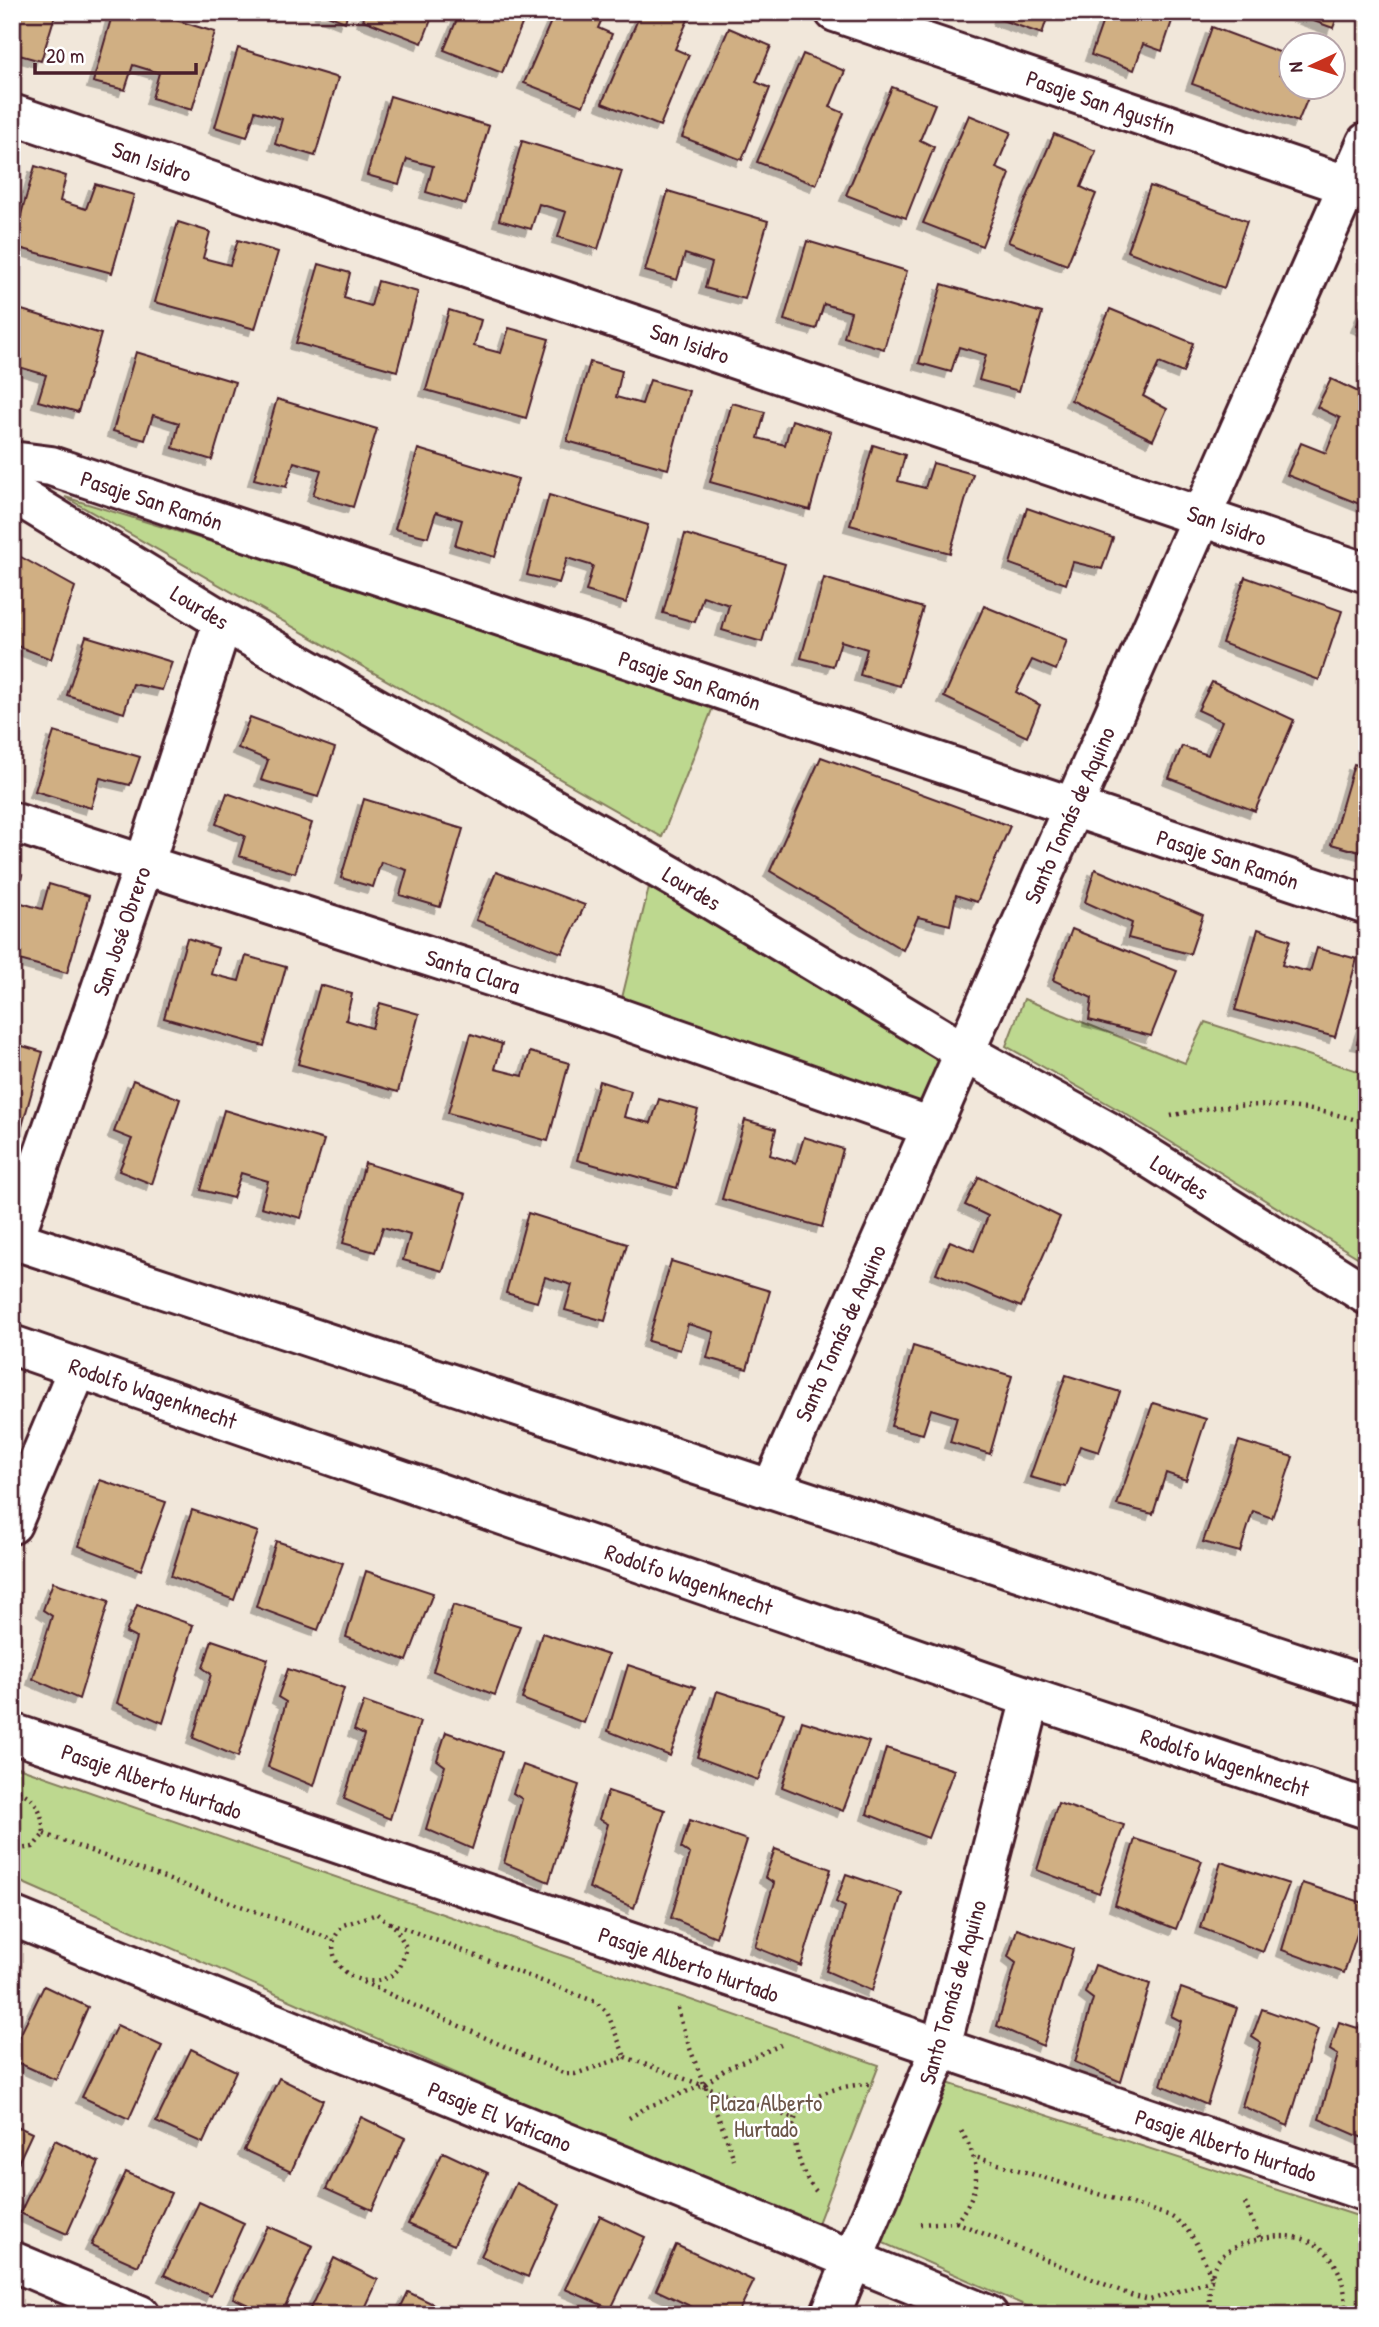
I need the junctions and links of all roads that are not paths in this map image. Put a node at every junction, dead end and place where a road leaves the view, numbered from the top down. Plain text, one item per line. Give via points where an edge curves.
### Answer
1 (835, 12) edge
2 (12, 114) edge
3 (1367, 142) edge
4 (1357, 189) edge
5 (12, 465) edge
6 (12, 492) edge
7 (1201, 516) junction
8 (1367, 573) edge
9 (223, 621) junction
10 (1073, 807) junction
11 (12, 822) edge
12 (144, 865) junction
13 (1367, 905) edge
14 (964, 1052) junction
15 (931, 1127) junction
16 (13, 1239) edge
17 (1367, 1294) edge
18 (12, 1345) edge
19 (78, 1368) junction
20 (772, 1488) junction
21 (12, 1524) edge
22 (1367, 1686) edge
23 (1031, 1699) junction
24 (12, 1733) edge
25 (1367, 1809) edge
26 (12, 1916) edge
27 (940, 2050) junction
28 (1367, 2192) edge
29 (12, 2261) edge
30 (853, 2261) junction
31 (139, 2315) edge
32 (830, 2315) edge
33 (988, 2315) edge

1 - 4 street, Pasaje San Agustín
2 - 7 street, San Isidro
3 - 4 street, Santo Tomás de Aquino
4 - 7 street, Santo Tomás de Aquino
5 - 10 street, Pasaje San Ramón via 51,466
6 - 9 street, Lourdes
7 - 8 street, San Isidro
7 - 10 street, Santo Tomás de Aquino
9 - 12 street, San José Obrero
9 - 14 street, Lourdes via 677,879
10 - 13 street, Pasaje San Ramón
10 - 14 street, Santo Tomás de Aquino
11 - 12 street, Santa Clara
12 - 15 street, Santa Clara via 599,1011
12 - 16 street, San José Obrero
14 - 15 street, Santo Tomás de Aquino
14 - 17 street, Lourdes via 1107,1131
15 - 20 street, Santo Tomás de Aquino
16 - 20 street
18 - 19 street, Rodolfo Wagenknecht
19 - 21 street
19 - 23 street, Rodolfo Wagenknecht
20 - 22 street
23 - 25 street, Rodolfo Wagenknecht
23 - 27 street, Santo Tomás de Aquino
24 - 27 street, Pasaje Alberto Hurtado
26 - 30 street, Pasaje El Vaticano
27 - 28 street, Pasaje Alberto Hurtado
27 - 30 street, Santo Tomás de Aquino
29 - 31 street
30 - 32 street, Santo Tomás de Aquino
30 - 33 street, Pasaje El Vaticano

